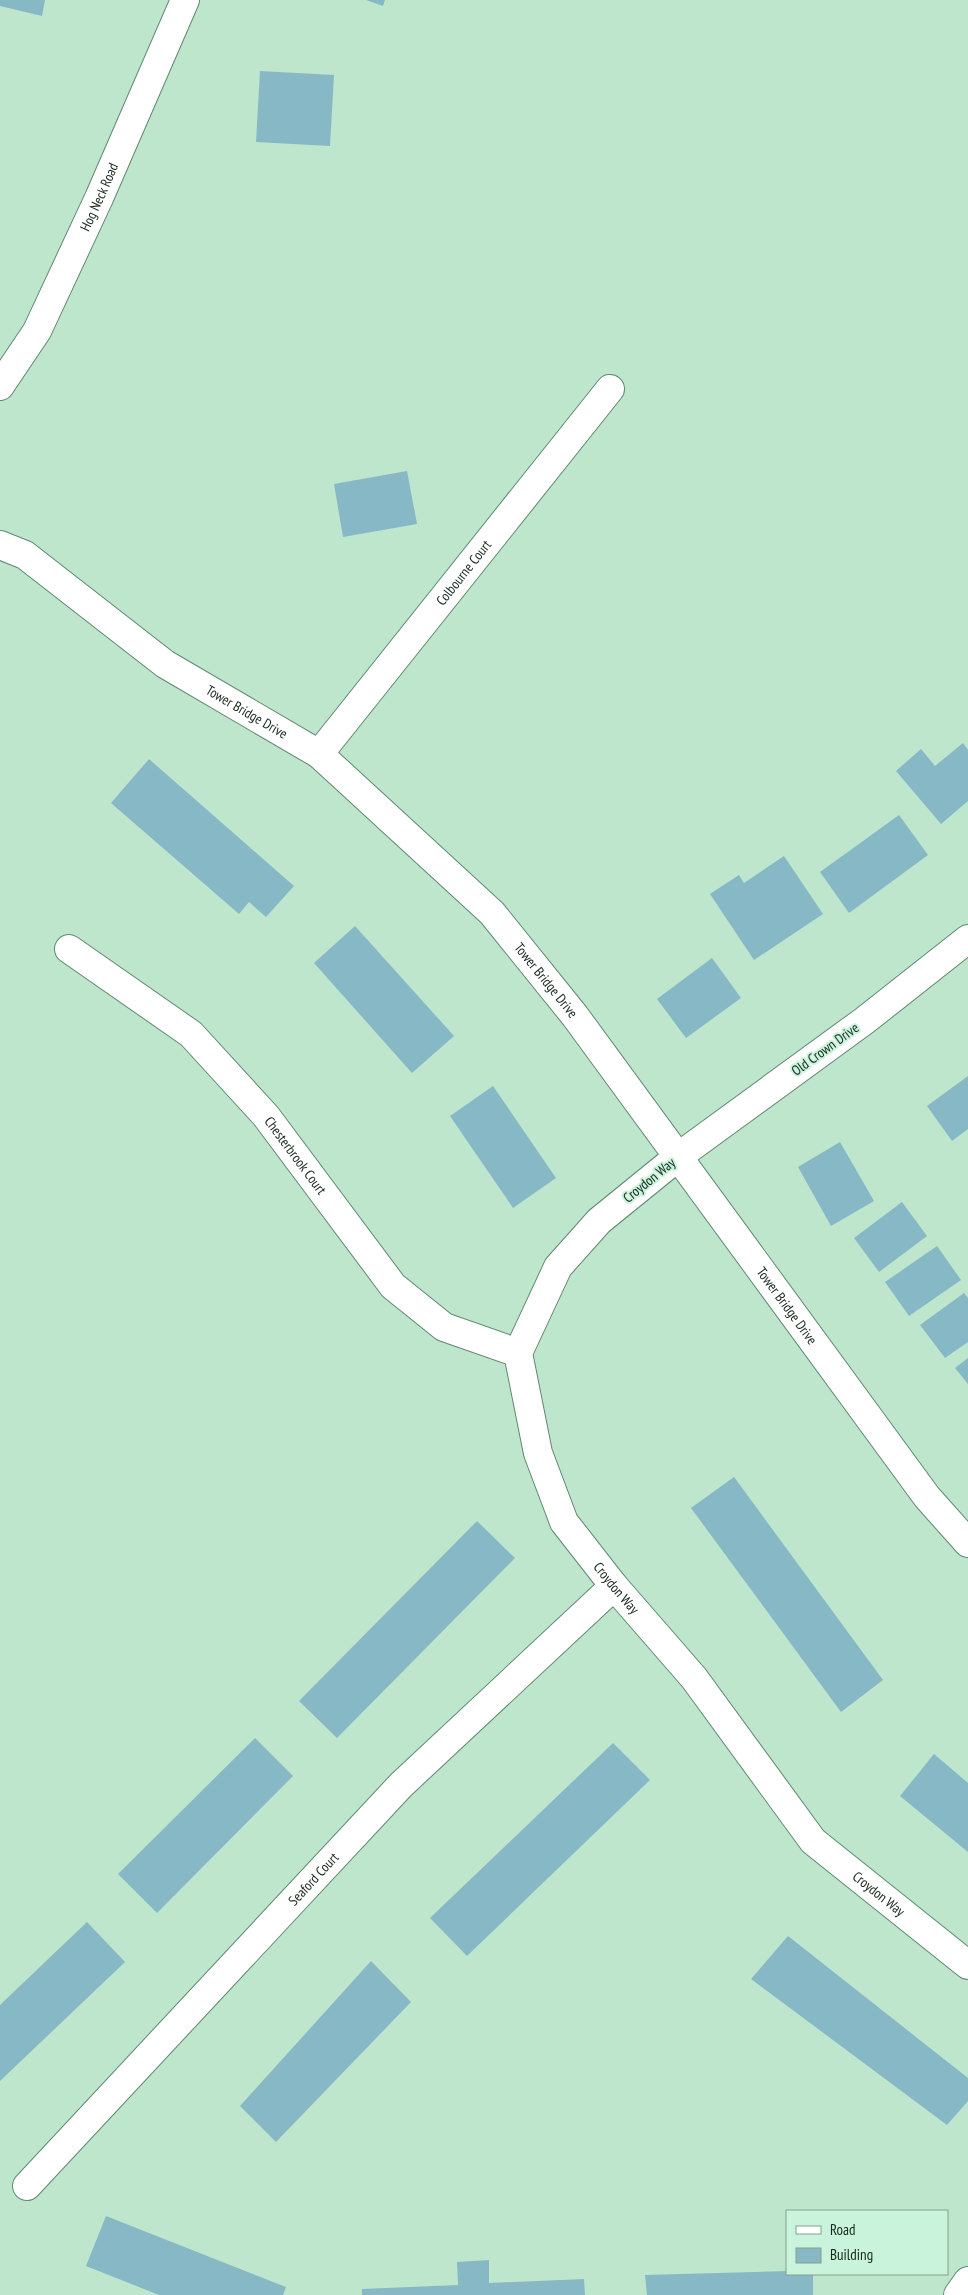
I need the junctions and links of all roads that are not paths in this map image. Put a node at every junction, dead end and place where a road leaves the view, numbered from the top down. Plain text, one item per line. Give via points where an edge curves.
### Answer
1 (185, 0) edge
2 (0, 386) edge
3 (610, 390) dead end
4 (0, 545) edge
5 (319, 754) junction
6 (968, 939) edge
7 (69, 949) dead end
8 (679, 1156) junction
9 (518, 1354) junction
10 (968, 1544) edge
11 (614, 1586) junction
12 (968, 1964) edge
13 (26, 2186) dead end
14 (968, 2281) edge
15 (958, 2295) edge

1 - 2 street, Hog Neck Road via 41,322
3 - 5 street, Colbourne Court
4 - 5 street, Tower Bridge Drive via 25,555 164,664
5 - 8 street, Tower Bridge Drive via 492,913 575,1016
6 - 8 street, Old Crown Drive via 864,1021
7 - 9 street, Chesterbrook Court via 191,1034 266,1116 393,1286 444,1327
8 - 9 street, Croydon Way via 599,1220 558,1267
8 - 10 street, Tower Bridge Drive via 927,1497
9 - 11 street, Croydon Way via 538,1453 564,1522
11 - 12 street, Croydon Way via 694,1678 814,1841
11 - 13 street, Seaford Court via 400,1785
14 - 15 street

